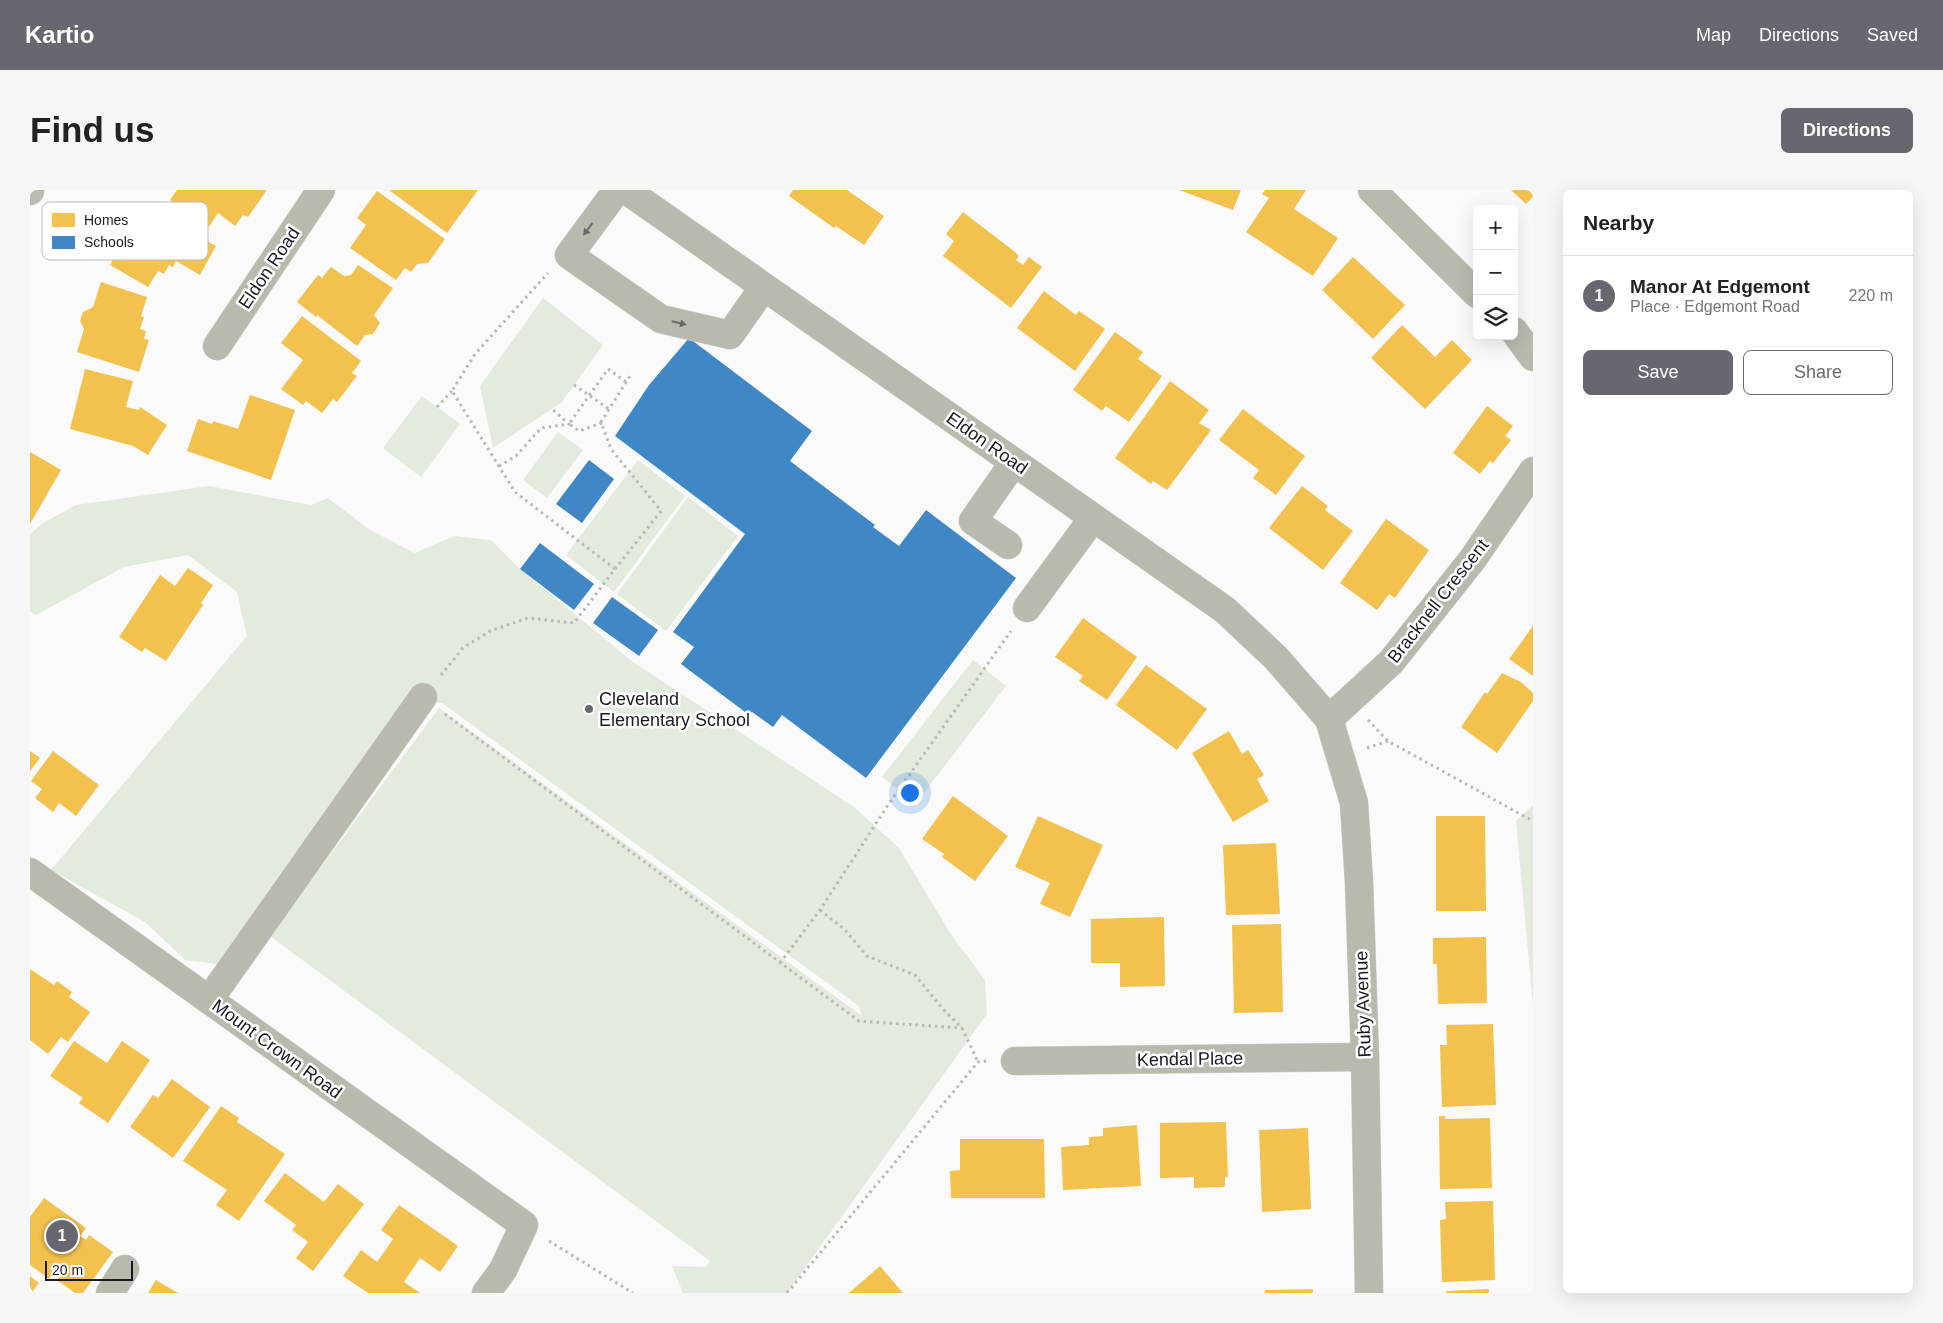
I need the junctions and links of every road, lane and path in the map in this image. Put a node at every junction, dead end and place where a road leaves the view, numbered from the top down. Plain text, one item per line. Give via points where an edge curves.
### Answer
1 (321, 190) edge
2 (617, 190) edge
3 (626, 190) edge
4 (1372, 190) edge
5 (569, 255) junction
6 (764, 288) junction
7 (1473, 290) edge
8 (1518, 337) edge
9 (217, 346) dead end
10 (1533, 358) edge
11 (630, 376) dead end
12 (626, 382) junction
13 (574, 385) dead end
14 (452, 391) junction
15 (589, 395) junction
16 (437, 407) dead end
17 (552, 409) dead end
18 (609, 409) junction
19 (602, 423) junction
20 (569, 424) junction
21 (1014, 462) junction
22 (499, 466) junction
23 (1533, 470) edge
24 (1093, 518) junction
25 (1008, 545) dead end
26 (615, 569) junction
27 (1027, 608) joint
28 (423, 697) junction
29 (1364, 715) dead end
30 (1329, 719) junction
31 (1533, 821) edge
32 (30, 872) edge
33 (820, 910) junction
34 (780, 963) junction
35 (209, 1000) junction
36 (962, 1028) junction
37 (1365, 1057) junction
38 (1015, 1061) joint
39 (978, 1062) junction
40 (524, 1225) junction
41 (125, 1269) dead end
42 (110, 1293) edge
43 (486, 1293) edge
44 (633, 1293) edge
45 (787, 1293) edge
46 (1369, 1293) edge

1 - 9 street, Eldon Road
2 -> 5 street
3 - 6 street, Eldon Road
4 - 7 street
5 -> 6 street via 661,319 730,334
5 - 14 path via 540,280 475,354
6 - 21 street, Eldon Road
8 - 10 street
11 - 12 path
12 - 15 path via 608,369
12 - 18 path
13 - 15 path
14 - 16 path
14 - 22 path
15 - 18 path
15 - 20 path
17 - 20 path
18 - 19 path
19 - 20 path via 579,431
19 - 26 path via 611,449 661,511
20 - 22 path via 541,428 516,456
21 - 24 street, Eldon Road
21 - 25 street via 973,521
22 - 26 path via 515,492
23 - 30 street, Bracknell Crescent via 1472,560 1391,662
24 - 27 street
24 - 30 street, Eldon Road via 1225,610 1276,658
26 - 28 path via 574,623 528,618 490,631 463,648
27 - 33 path via 888,805
28 - 34 path
28 - 35 street
29 - 31 path via 1388,741
30 - 37 street, Ruby Avenue via 1354,803
32 - 35 street, Mount Crown Road
33 - 34 path
33 - 36 path via 844,929 867,956 915,975
34 - 36 path via 859,1021
35 - 40 street, Mount Crown Road
36 - 39 path
37 - 38 street, Kendal Place
37 - 46 street, Ruby Avenue
38 - 39 path
39 - 45 path
40 - 43 street via 503,1270
40 - 44 path
41 - 42 street

